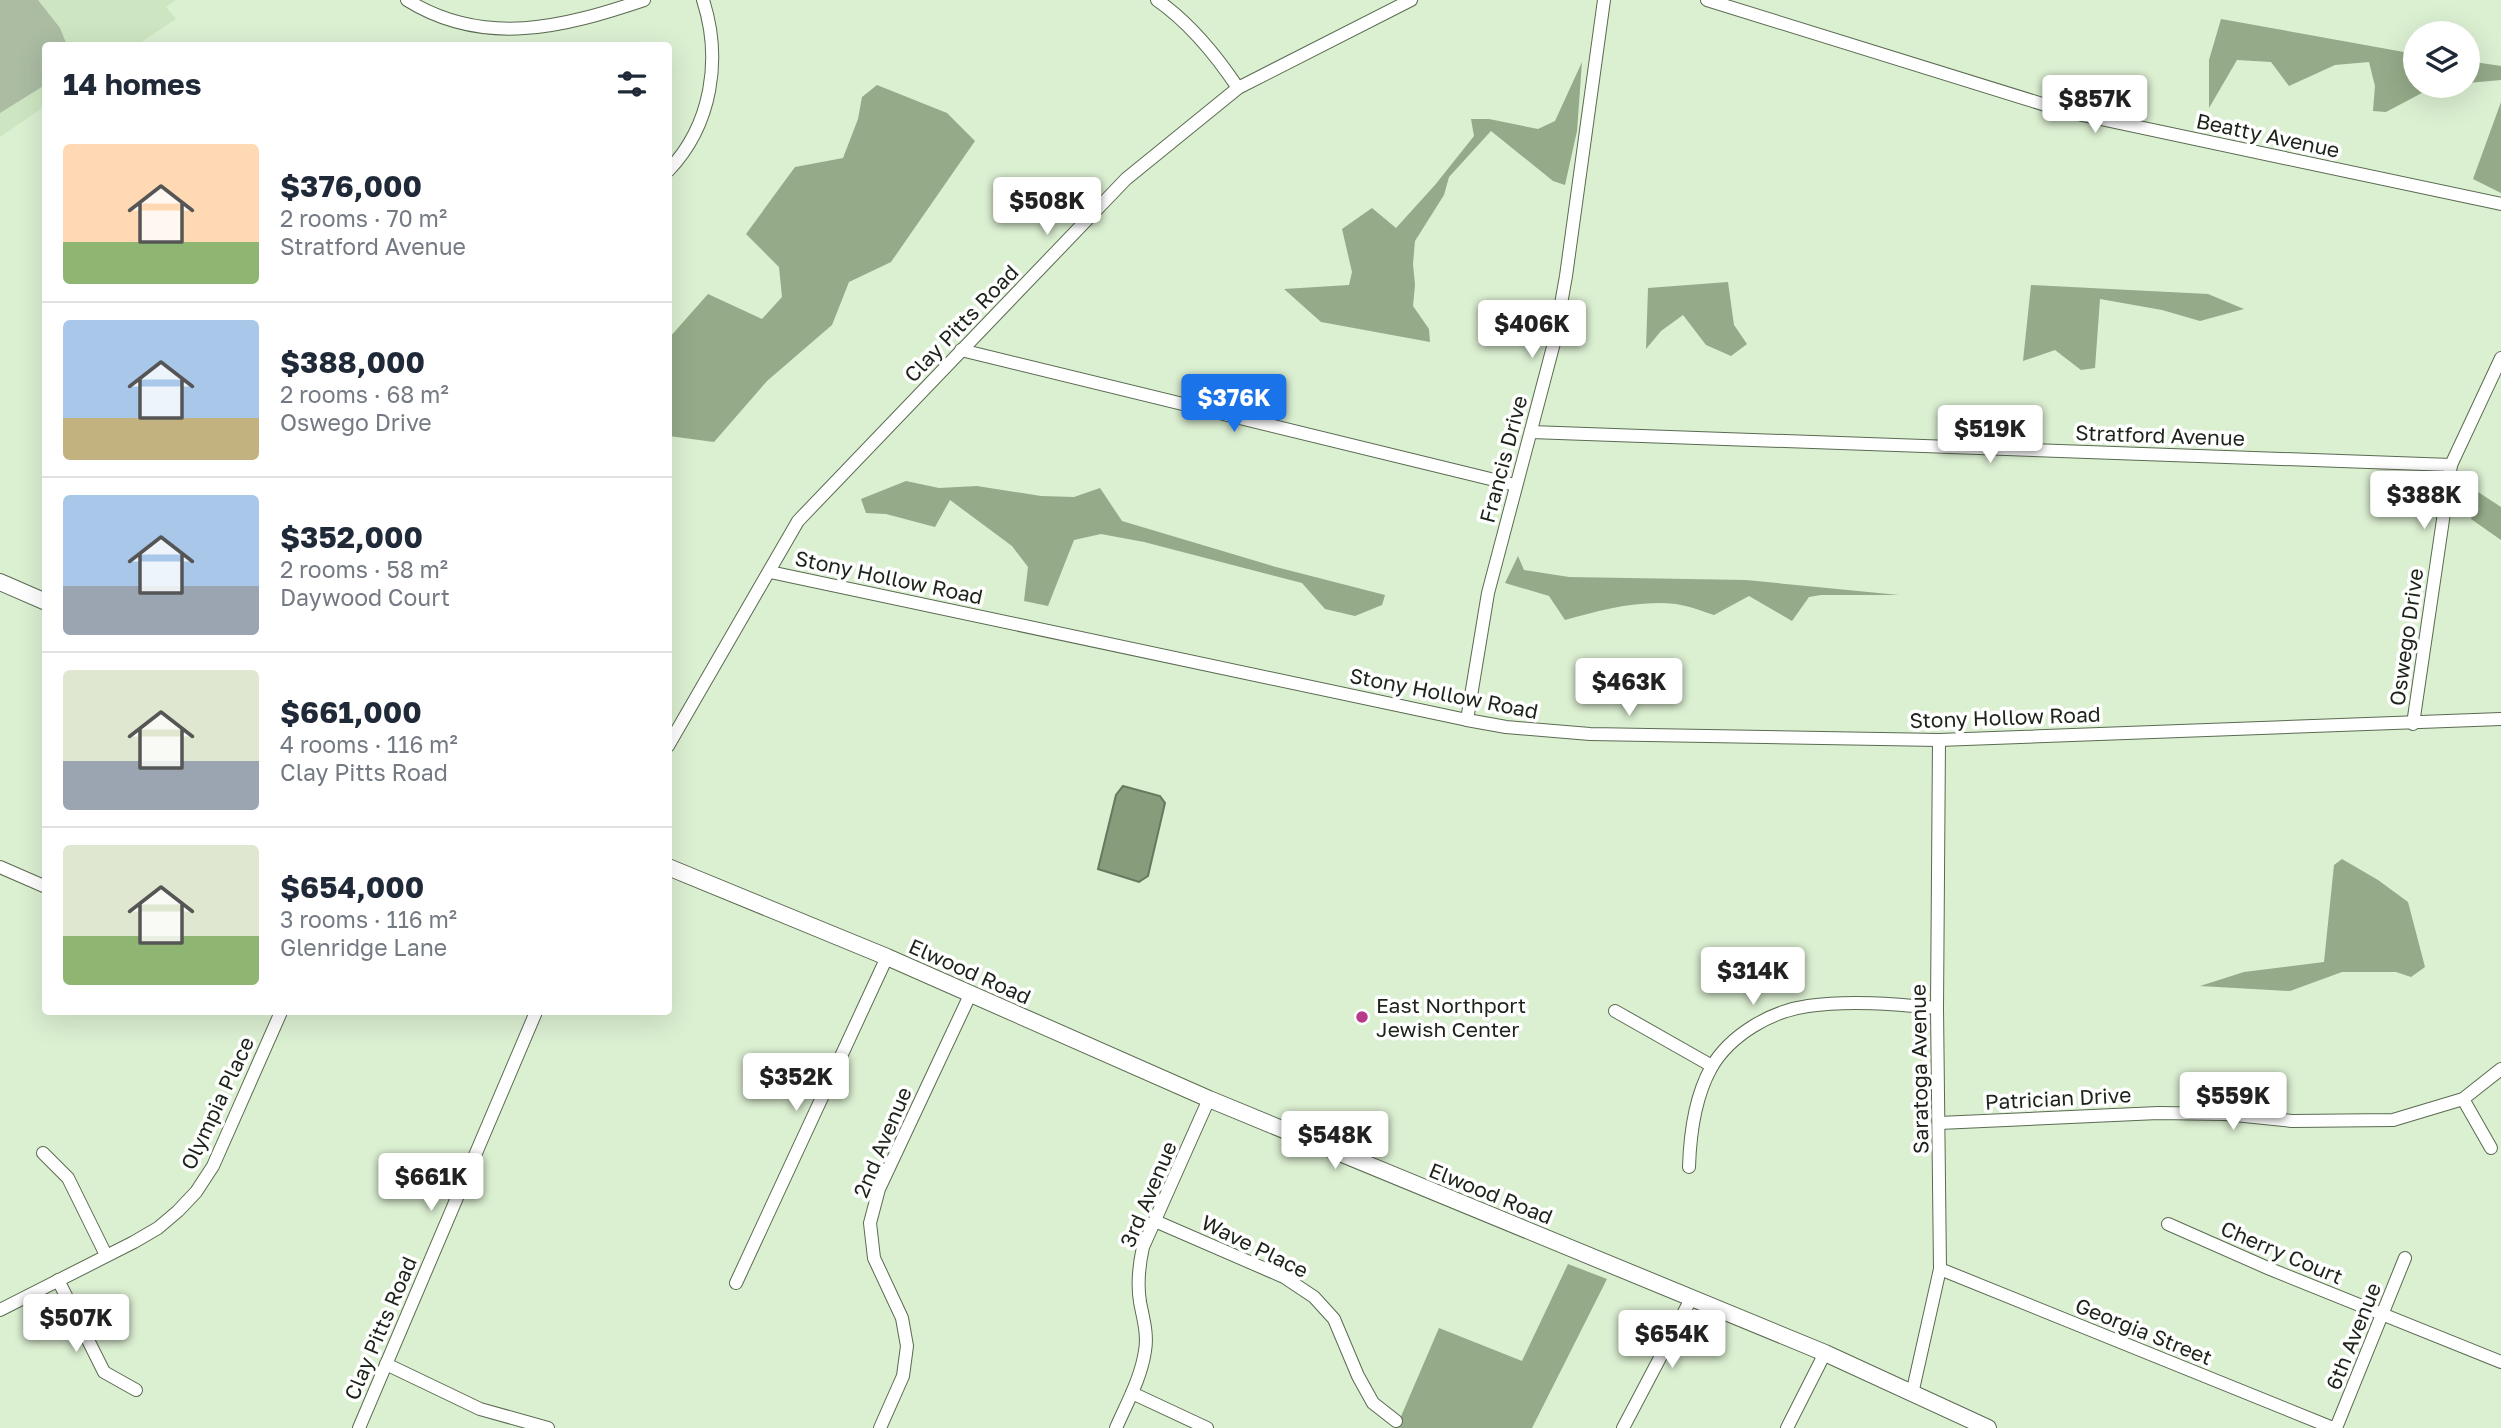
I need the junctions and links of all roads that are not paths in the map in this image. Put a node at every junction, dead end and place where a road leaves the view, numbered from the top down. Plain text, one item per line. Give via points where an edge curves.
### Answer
1 (407, 0) edge
2 (644, 0) edge
3 (703, 0) edge
4 (1157, 0) edge
5 (1411, 0) edge
6 (1604, 0) edge
7 (1707, 0) edge
8 (1238, 88) junction
9 (672, 167) edge
10 (2501, 204) edge
11 (961, 350) junction
12 (2501, 358) edge
13 (1531, 432) junction
14 (2451, 465) junction
15 (1515, 485) junction
16 (770, 572) junction
17 (0, 582) edge
18 (42, 600) edge
19 (2501, 719) edge
20 (1467, 720) junction
21 (2413, 724) junction
22 (672, 739) edge
23 (1939, 740) junction
24 (0, 867) edge
25 (672, 869) edge
26 (42, 885) edge
27 (887, 957) junction
28 (970, 995) junction
29 (1937, 1008) junction
30 (1615, 1011) dead end
31 (280, 1015) edge
32 (535, 1015) edge
33 (1712, 1066) junction
34 (2501, 1069) edge
35 (1209, 1099) junction
36 (2463, 1099) junction
37 (1940, 1123) junction
38 (2491, 1148) dead end
39 (43, 1153) dead end
40 (1689, 1167) dead end
41 (1155, 1221) junction
42 (2168, 1224) dead end
43 (106, 1255) junction
44 (2405, 1258) dead end
45 (1940, 1269) junction
46 (58, 1280) junction
47 (736, 1283) dead end
48 (1692, 1297) junction
49 (0, 1310) edge
50 (2383, 1314) junction
51 (1825, 1353) junction
52 (2501, 1362) edge
53 (386, 1364) junction
54 (136, 1390) dead end
55 (1132, 1393) junction
56 (1912, 1394) junction
57 (1396, 1421) dead end
58 (359, 1428) edge
59 (548, 1428) edge
60 (880, 1428) edge
61 (1116, 1428) edge
62 (1207, 1428) edge
63 (1623, 1428) edge
64 (1787, 1428) edge
65 (1988, 1428) edge
66 (2335, 1428) edge

1 - 2 street via 439,16 491,29 553,26
3 - 9 street via 713,75 693,137
4 - 8 street via 1217,57
5 - 8 street, Clay Pitts Road
6 - 13 street, Francis Drive via 1566,276
7 - 10 street, Beatty Avenue via 2068,112
8 - 11 street, Clay Pitts Road via 1126,178
11 - 15 street
11 - 16 street, Clay Pitts Road via 798,520
12 - 14 street, Oswego Drive
13 - 14 street, Stratford Avenue
13 - 15 street, Francis Drive
14 - 21 street, Oswego Drive
15 - 20 street, Francis Drive via 1488,593
16 - 20 street, Stony Hollow Road
16 - 22 street, Clay Pitts Road
17 - 18 main road
19 - 21 street, Stony Hollow Road
20 - 23 street, Stony Hollow Road via 1590,734
21 - 23 street, Stony Hollow Road
23 - 29 street, Saratoga Avenue
24 - 26 street
25 - 27 main road, Elwood Road
27 - 28 main road, Elwood Road
27 - 47 street
28 - 35 main road, Elwood Road
28 - 60 street, 2nd Avenue via 879,1189 870,1223 874,1258 902,1318 907,1346 903,1376
29 - 33 street via 1806,1006 1756,1024
29 - 37 street, Saratoga Avenue
30 - 33 street
31 - 43 street, Olympia Place via 213,1166 196,1192 158,1228
32 - 53 street, Clay Pitts Road
33 - 40 street via 1690,1132
34 - 36 street, Patrician Drive
35 - 41 street, 3rd Avenue
35 - 48 main road, Elwood Road
36 - 37 street, Patrician Drive via 2393,1120 2292,1121 2158,1113
36 - 38 street
37 - 45 street, Saratoga Avenue
39 - 43 street via 68,1178
41 - 55 street, 3rd Avenue via 1138,1272 1146,1349
41 - 57 street, Wave Place via 1284,1277 1314,1297 1334,1319 1373,1403
42 - 50 street, Cherry Court
43 - 46 street, Olympia Place
44 - 50 street, 6th Avenue
45 - 56 street, Saratoga Avenue
45 - 66 street, Georgia Street
46 - 49 street, Olympia Place
46 - 54 street via 104,1372
48 - 51 main road, Elwood Road
48 - 63 street
50 - 52 street, Cherry Court
50 - 66 street, 6th Avenue
51 - 56 main road, Elwood Road
51 - 64 street
53 - 58 street, Clay Pitts Road
53 - 59 street via 480,1409
55 - 61 street, 3rd Avenue
55 - 62 street
56 - 65 main road, Elwood Road

